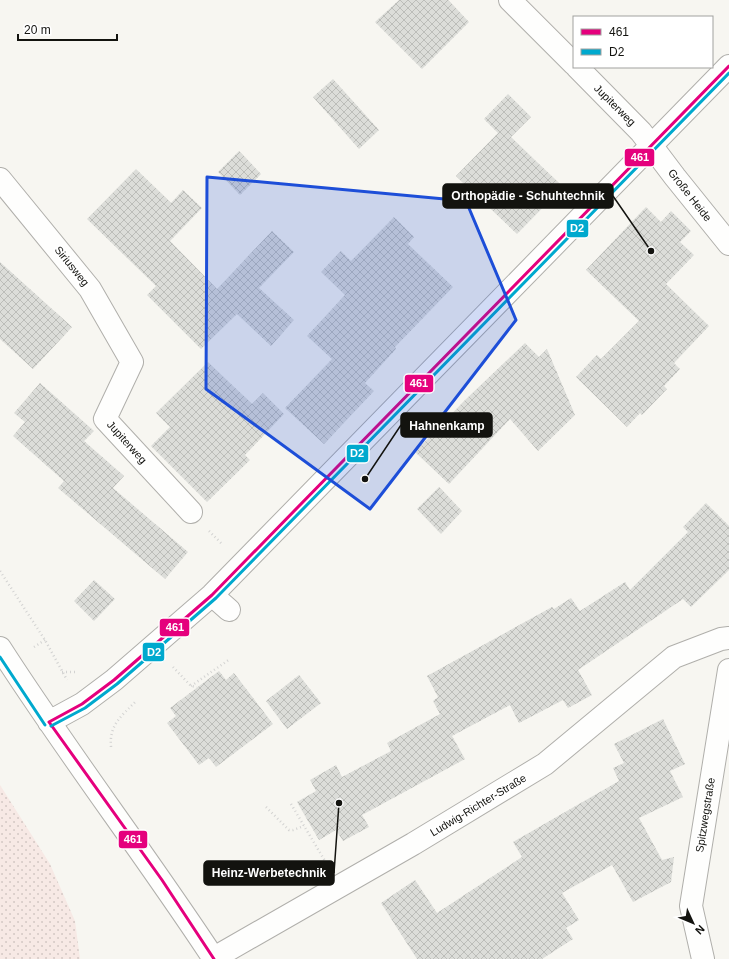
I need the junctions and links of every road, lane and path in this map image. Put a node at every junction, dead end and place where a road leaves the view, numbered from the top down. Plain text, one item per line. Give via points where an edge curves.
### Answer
1 (510, 0) edge
2 (573, 63) edge
3 (729, 66) edge
4 (578, 68) edge
5 (652, 145) junction
6 (0, 179) edge
7 (729, 244) edge
8 (132, 362) joint
9 (191, 512) dead end
10 (0, 571) edge
11 (212, 595) junction
12 (229, 610) dead end
13 (729, 638) edge
14 (0, 648) edge
15 (230, 659) dead end
16 (171, 666) dead end
17 (729, 670) edge
18 (191, 686) junction
19 (197, 687) dead end
20 (82, 704) junction
21 (49, 722) junction
22 (291, 804) dead end
23 (266, 807) dead end
24 (304, 826) junction
25 (332, 859) dead end
26 (214, 959) edge
27 (703, 959) edge

1 - 2 street
3 - 5 street
4 - 5 street, Jupiterweg
5 - 7 street, Große Heide
5 - 11 street
6 - 8 street, Siriusweg via 90,289
8 - 9 street, Jupiterweg via 105,418
10 - 20 path via 45,640
11 - 12 street
11 - 20 street via 114,680
13 - 26 street, Ludwig-Richter-Straße via 674,657 545,764
14 - 21 street
15 - 18 path
16 - 18 path
17 - 27 street, Spitzwegstraße via 690,906
18 - 19 path
20 - 21 street
21 - 26 street via 162,880
22 - 24 path
23 - 24 path via 289,830
24 - 25 path via 326,863

